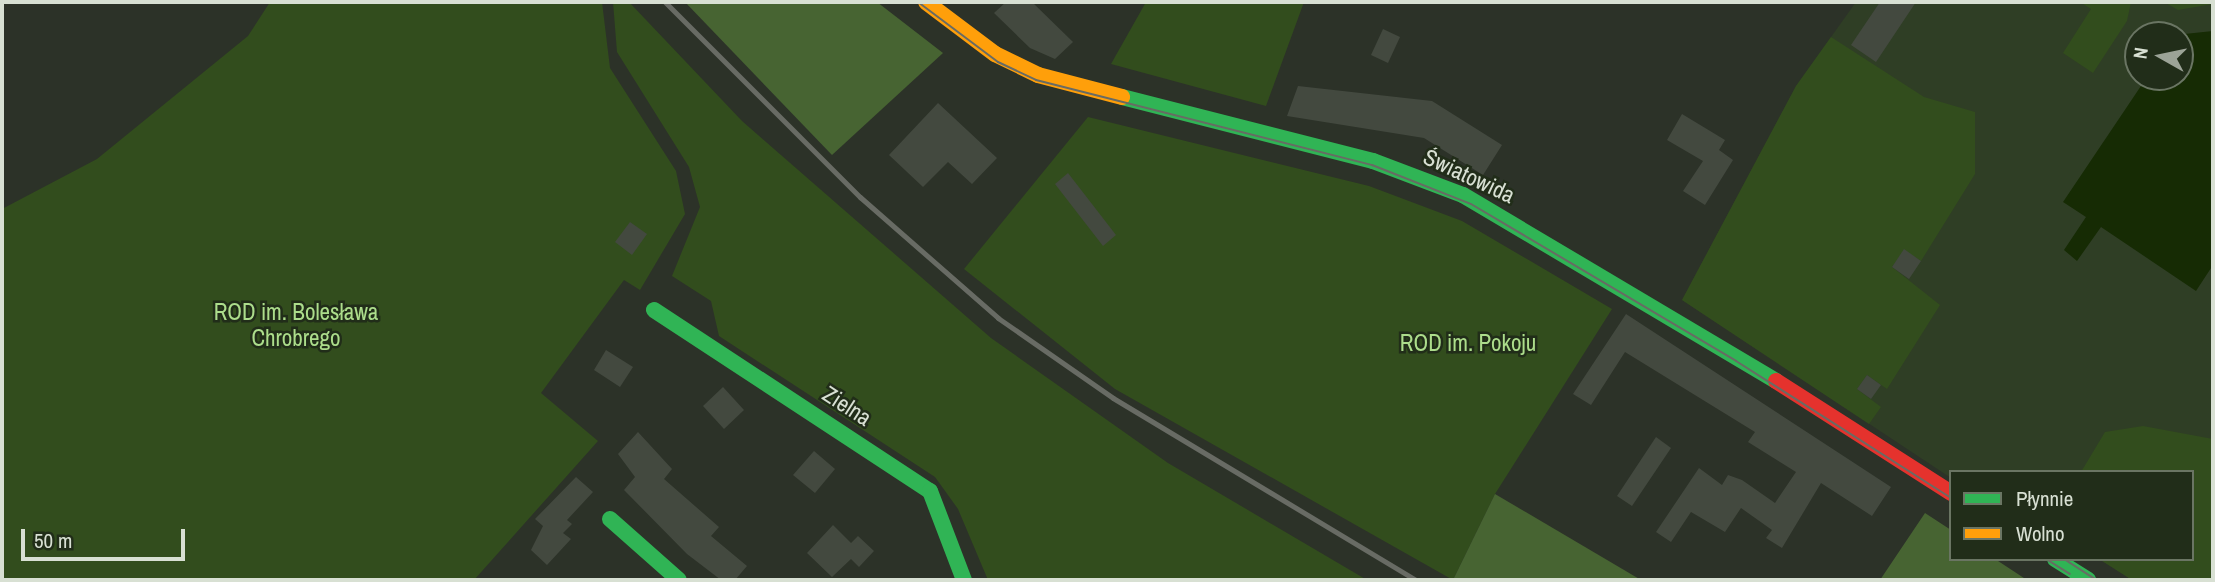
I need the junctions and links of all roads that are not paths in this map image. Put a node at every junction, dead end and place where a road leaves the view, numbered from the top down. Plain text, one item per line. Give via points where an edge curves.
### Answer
1 (926, 2) edge
2 (654, 310) dead end
3 (1949, 491) edge
4 (610, 519) dead end
5 (2058, 561) edge
6 (679, 580) edge
7 (967, 580) edge
8 (2088, 580) edge

1 - 3 street, Światowida via 995,54 1032,73 1373,160 1473,200
2 - 7 street, Zielna via 930,491
4 - 6 street
5 - 8 street

